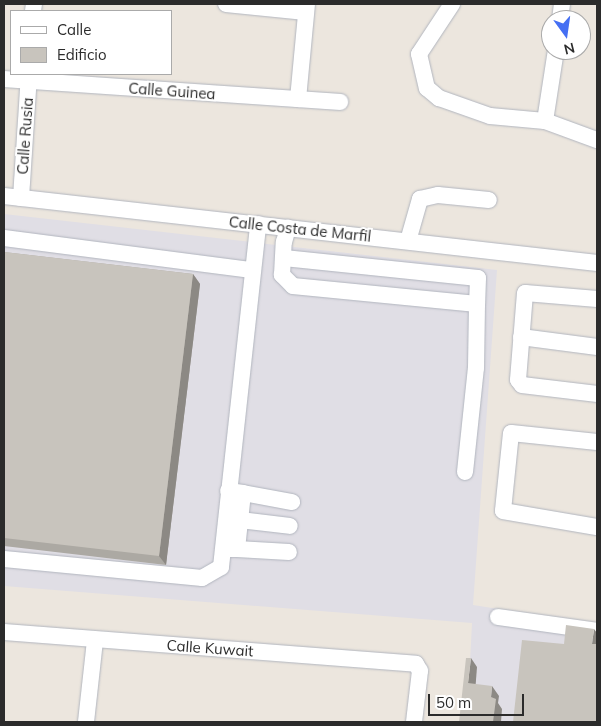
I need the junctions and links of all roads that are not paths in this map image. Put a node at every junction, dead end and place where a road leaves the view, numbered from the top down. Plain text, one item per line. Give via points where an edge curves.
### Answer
1 (226, 4) edge
2 (452, 4) edge
3 (306, 8) edge
4 (554, 60) edge
5 (29, 77) edge
6 (4, 79) edge
7 (298, 100) junction
8 (340, 102) dead end
9 (545, 121) junction
10 (597, 140) edge
11 (4, 196) edge
12 (21, 198) junction
13 (489, 200) dead end
14 (258, 224) junction
15 (288, 228) junction
16 (4, 238) edge
17 (408, 241) junction
18 (284, 258) junction
19 (597, 263) edge
20 (250, 270) junction
21 (597, 299) edge
22 (477, 304) junction
23 (521, 338) junction
24 (597, 346) edge
25 (597, 394) edge
26 (597, 442) edge
27 (465, 472) dead end
28 (236, 492) junction
29 (292, 502) dead end
30 (240, 520) junction
31 (290, 526) dead end
32 (597, 527) edge
33 (231, 549) junction
34 (289, 552) dead end
35 (4, 559) edge
36 (498, 617) dead end
37 (597, 631) edge
38 (4, 632) edge
39 (95, 640) junction
40 (86, 722) edge
41 (414, 722) edge

1 - 3 street
2 - 9 street via 419,54 427,88 440,98 490,116
3 - 7 street
4 - 9 street
5 - 6 street, Calle Guinea
5 - 7 street, Calle Guinea
5 - 12 street, Calle Rusia
7 - 8 street, Calle Guinea
9 - 10 street
11 - 12 street, Calle Costa de Marfil
12 - 14 street, Calle Costa de Marfil
13 - 17 street via 438,195 420,199
14 - 15 street, Calle Costa de Marfil
14 - 20 street
15 - 17 street, Calle Costa de Marfil
15 - 18 street
16 - 20 street
17 - 19 street, Calle Costa de Marfil
18 - 22 street via 284,279 293,286
18 - 22 street via 478,278
20 - 28 street
21 - 23 street via 526,291
22 - 27 street via 476,368
23 - 24 street
23 - 25 street via 520,384
26 - 32 street via 511,433 503,511
28 - 29 street
28 - 30 street
28 - 33 street
30 - 31 street
30 - 33 street
33 - 34 street
33 - 35 street via 220,567 206,578
36 - 37 street
38 - 39 street, Calle Kuwait
39 - 40 street
39 - 41 street, Calle Kuwait via 416,664 420,671

